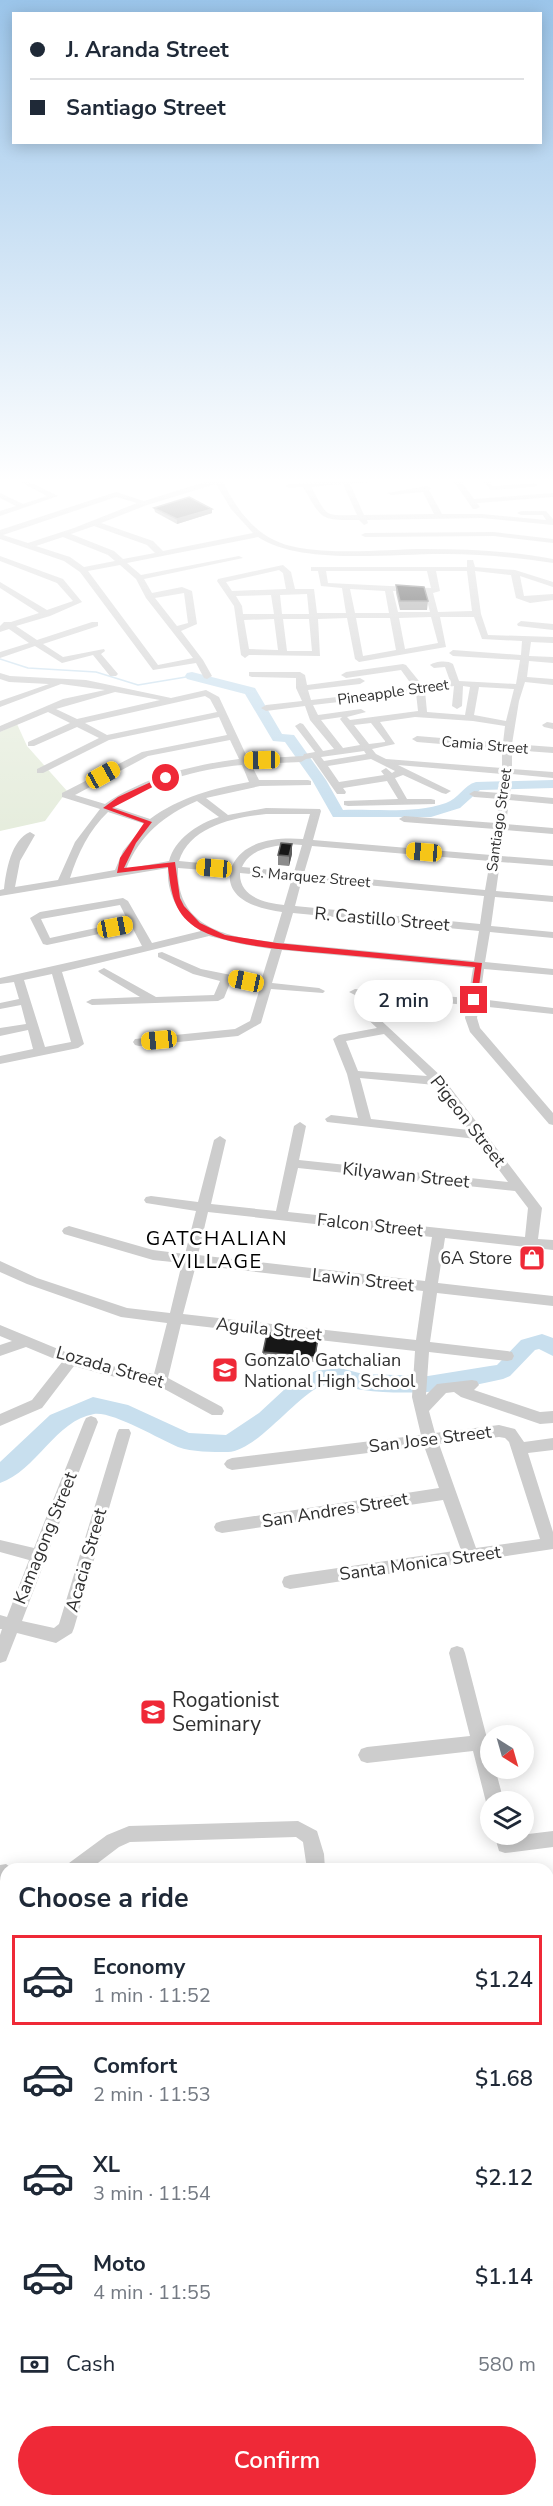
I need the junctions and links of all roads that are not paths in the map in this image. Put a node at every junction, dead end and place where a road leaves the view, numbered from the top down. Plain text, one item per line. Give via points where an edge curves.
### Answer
1 (19, 596) edge
2 (74, 596) edge
3 (103, 596) edge
4 (149, 596) edge
5 (189, 596) edge
6 (232, 596) edge
7 (275, 596) edge
8 (310, 596) edge
9 (347, 596) edge
10 (389, 596) edge
11 (430, 596) edge
12 (474, 596) edge
13 (520, 596) edge
14 (553, 597) edge
15 (476, 609) junction
16 (47, 614) junction
17 (434, 614) junction
18 (350, 615) junction
19 (393, 615) junction
20 (277, 616) junction
21 (312, 616) junction
22 (240, 617) junction
23 (0, 620) edge
24 (95, 624) dead end
25 (521, 624) dead end
26 (552, 625) edge
27 (10, 626) junction
28 (0, 629) edge
29 (176, 630) junction
30 (527, 639) junction
31 (553, 640) edge
32 (36, 643) junction
33 (283, 653) junction
34 (401, 653) junction
35 (453, 653) dead end
36 (0, 655) edge
37 (524, 658) junction
38 (199, 660) junction
39 (553, 660) edge
40 (434, 665) dead end
41 (112, 674) dead end
42 (252, 674) dead end
43 (346, 675) dead end
44 (410, 675) junction
45 (207, 676) dead end
46 (3, 679) edge
47 (65, 681) junction
48 (553, 682) edge
49 (457, 683) junction
50 (521, 683) junction
51 (475, 684) junction
52 (301, 688) junction
53 (420, 689) junction
54 (118, 690) junction
55 (175, 700) junction
56 (0, 704) edge
57 (306, 704) junction
58 (457, 706) dead end
59 (48, 708) junction
60 (266, 708) dead end
61 (423, 710) junction
62 (222, 714) junction
63 (314, 718) junction
64 (469, 718) junction
65 (345, 719) junction
66 (373, 719) junction
67 (75, 724) junction
68 (510, 724) junction
69 (300, 726) dead end
70 (0, 729) edge
71 (233, 737) junction
72 (106, 738) junction
73 (417, 739) dead end
74 (31, 744) dead end
75 (507, 746) junction
76 (553, 750) edge
77 (342, 751) junction
78 (376, 756) junction
79 (313, 758) junction
80 (243, 760) junction
81 (40, 771) dead end
82 (403, 771) junction
83 (508, 771) junction
84 (553, 774) edge
85 (390, 777) junction
86 (255, 783) junction
87 (308, 783) dead end
88 (336, 786) junction
89 (506, 789) junction
90 (447, 791) dead end
91 (474, 794) dead end
92 (198, 797) junction
93 (553, 801) edge
94 (404, 802) junction
95 (431, 802) dead end
96 (106, 808) junction
97 (227, 819) junction
98 (404, 819) dead end
99 (149, 822) junction
100 (500, 826) junction
101 (553, 831) edge
102 (30, 835) dead end
103 (308, 841) junction
104 (495, 858) junction
105 (553, 863) edge
106 (172, 864) junction
107 (236, 869) junction
108 (120, 871) junction
109 (298, 876) junction
110 (63, 882) junction
111 (5, 892) edge
112 (489, 893) junction
113 (553, 899) edge
114 (288, 910) junction
115 (134, 923) junction
116 (484, 928) junction
117 (211, 932) junction
118 (553, 935) edge
119 (277, 946) junction
120 (148, 947) junction
121 (162, 955) dead end
122 (479, 965) junction
123 (56, 970) junction
124 (105, 972) dead end
125 (553, 972) edge
126 (18, 977) junction
127 (227, 977) junction
128 (0, 981) edge
129 (265, 985) junction
130 (319, 991) dead end
131 (355, 992) dead end
132 (154, 1000) junction
133 (25, 1001) junction
134 (92, 1002) dead end
135 (474, 1003) junction
136 (0, 1006) edge
137 (553, 1011) edge
138 (369, 1015) dead end
139 (32, 1026) junction
140 (386, 1030) junction
141 (0, 1032) edge
142 (139, 1042) dead end
143 (40, 1052) junction
144 (0, 1060) edge
145 (353, 1074) junction
146 (440, 1081) junction
147 (331, 1119) dead end
148 (553, 1121) edge
149 (366, 1123) junction
150 (300, 1126) dead end
151 (479, 1135) junction
152 (220, 1140) dead end
153 (292, 1163) junction
154 (519, 1187) junction
155 (151, 1200) dead end
156 (203, 1207) junction
157 (281, 1216) junction
158 (69, 1231) dead end
159 (439, 1233) junction
160 (531, 1242) junction
161 (553, 1245) edge
162 (190, 1260) junction
163 (0, 1266) edge
164 (431, 1288) junction
165 (553, 1301) edge
166 (174, 1319) junction
167 (0, 1330) edge
168 (27, 1341) junction
169 (422, 1346) junction
170 (0, 1352) edge
171 (507, 1356) dead end
172 (71, 1360) junction
173 (160, 1380) junction
174 (420, 1404) junction
175 (217, 1411) dead end
176 (553, 1417) edge
177 (0, 1419) edge
178 (91, 1422) dead end
179 (124, 1434) dead end
180 (430, 1439) junction
181 (553, 1444) edge
182 (518, 1449) junction
183 (232, 1464) dead end
184 (449, 1493) junction
185 (222, 1527) dead end
186 (549, 1544) joint
187 (0, 1545) edge
188 (39, 1556) junction
189 (471, 1556) junction
190 (290, 1582) dead end
191 (5, 1624) edge
192 (457, 1653) dead end
193 (0, 1656) edge
194 (480, 1743) joint
195 (367, 1755) dead end
196 (553, 1839) edge
197 (534, 1841) edge
198 (83, 1863) edge
199 (316, 1863) edge

1 - 16 street
2 - 16 street via 76,604
3 - 38 street via 156,668
4 - 29 street
5 - 29 street via 193,624
6 - 22 street
7 - 20 street
8 - 21 street
9 - 18 street
10 - 19 street
11 - 17 street
12 - 15 street
13 - 14 street via 530,600
15 - 17 street
15 - 30 street via 485,637
16 - 27 street
17 - 19 street
17 - 34 street via 443,645
18 - 19 street
18 - 21 street
18 - 34 street via 358,658
19 - 34 street
20 - 21 street
20 - 22 street
20 - 33 street
21 - 33 street via 316,654
22 - 33 street via 246,654
23 - 27 street
24 - 32 street
25 - 26 street
27 - 28 street
27 - 32 street
29 - 38 street
30 - 31 street
30 - 37 street, Santiago Street
32 - 36 street
32 - 41 street via 62,660 98,651
35 - 37 street
37 - 39 street
37 - 50 street, Santiago Street
38 - 45 street
40 - 49 street via 449,664
42 - 52 street via 298,674
43 - 44 street via 403,667
44 - 52 street
44 - 53 street
46 - 47 street
47 - 54 street
47 - 56 street
48 - 50 street
49 - 51 street, Pineapple Street
49 - 53 street, Pineapple Street
49 - 58 street
50 - 51 street, Pineapple Street
50 - 68 street, Santiago Street
51 - 64 street
52 - 57 street
53 - 57 street, Pineapple Street
53 - 61 street
54 - 55 street
54 - 59 street
55 - 62 street via 206,693
55 - 67 street
57 - 60 street, Pineapple Street
57 - 63 street
59 - 67 street
59 - 70 street
61 - 64 street
61 - 65 street
61 - 66 street
62 - 71 street
62 - 72 street
63 - 65 street
63 - 77 street
64 - 68 street
65 - 66 street
65 - 78 street
66 - 78 street via 391,742
67 - 72 street
67 - 74 street
68 - 75 street, Santiago Street
69 - 79 street
71 - 80 street
71 - 96 street via 145,754 66,796
72 - 81 street
73 - 75 street, Camia Street
75 - 76 street, Camia Street
75 - 83 street, Santiago Street
77 - 78 street
77 - 79 street
78 - 79 street
78 - 82 street
78 - 83 street
78 - 85 street
79 - 80 street
79 - 88 street
80 - 86 street
80 - 96 street via 181,772
82 - 85 street
82 - 90 street
83 - 84 street
83 - 89 street, Santiago Street
85 - 88 street
85 - 94 street
86 - 87 street
86 - 92 street
88 - 94 street via 350,806
89 - 91 street
89 - 93 street
89 - 100 street, Santiago Street
92 - 97 street
92 - 99 street
94 - 95 street
96 - 99 street
96 - 110 street via 78,844
97 - 103 street via 274,809 316,811
97 - 106 street via 189,837
98 - 100 street
99 - 108 street via 123,858
100 - 101 street
100 - 104 street, Santiago Street
102 - 111 street via 18,849
103 - 104 street
103 - 107 street via 274,843 254,849 241,858
103 - 109 street
104 - 105 street
104 - 112 street, Santiago Street
106 - 107 street, S. Marquez Street
106 - 108 street, S. Marquez Street
106 - 117 street via 180,907
107 - 109 street, S. Marquez Street
107 - 114 street, R. Castillo Street via 235,886 249,899
108 - 110 street, S. Marquez Street
109 - 112 street, S. Marquez Street
109 - 114 street
110 - 111 street, S. Marquez Street
112 - 113 street, S. Marquez Street
112 - 116 street, Santiago Street
114 - 116 street, R. Castillo Street
114 - 119 street
115 - 115 street via 123,901 35,918 47,942
115 - 120 street
116 - 118 street, R. Castillo Street
116 - 122 street, Santiago Street
117 - 119 street
117 - 120 street
119 - 122 street
119 - 129 street
120 - 123 street
121 - 127 street via 192,969
122 - 125 street
122 - 135 street, Santiago Street
123 - 126 street
123 - 143 street via 78,1044
124 - 132 street
126 - 128 street
126 - 133 street
127 - 129 street
127 - 132 street via 218,998
129 - 130 street
129 - 142 street via 257,1019 248,1029
131 - 135 street
132 - 134 street
133 - 136 street
133 - 139 street
135 - 137 street
135 - 148 street, Santiago Street via 474,1029
138 - 140 street, Pigeon Street
139 - 141 street
139 - 143 street
140 - 145 street via 339,1038
140 - 146 street, Pigeon Street
143 - 144 street
145 - 146 street
145 - 149 street
146 - 151 street, Pigeon Street
147 - 149 street
149 - 151 street
150 - 153 street
151 - 154 street, Pigeon Street
152 - 156 street
153 - 154 street, Kilyawan Street
153 - 157 street
154 - 160 street, Pigeon Street via 535,1208
155 - 156 street, Falcon Street
156 - 157 street, Falcon Street
156 - 162 street
157 - 159 street, Falcon Street
158 - 162 street, Lawin Street via 137,1252
159 - 160 street, Falcon Street
159 - 164 street
160 - 161 street, Falcon Street
162 - 164 street, Lawin Street
162 - 166 street
163 - 166 street, Aguila Street via 126,1313
164 - 165 street, Lawin Street
164 - 169 street
166 - 169 street, Aguila Street
166 - 173 street
167 - 168 street, Lozada Street
168 - 170 street
168 - 172 street, Lozada Street
169 - 171 street, Aguila Street
169 - 174 street
172 - 173 street, Lozada Street
172 - 177 street via 37,1404
173 - 175 street, Lozada Street
174 - 176 street via 442,1389 465,1386 466,1393 540,1418
174 - 180 street
178 - 188 street, Kamagong Street
179 - 191 street, Acacia Street via 66,1628 56,1636
180 - 182 street, San Jose Street via 505,1431 514,1437
180 - 183 street, San Jose Street
180 - 184 street
181 - 182 street
182 - 186 street, San Jose Street
184 - 185 street, San Andres Street
184 - 189 street
186 - 189 street, Santa Monica Street
187 - 188 street
188 - 191 street, Kamagong Street
189 - 190 street, Santa Monica Street
191 - 193 street, Kamagong Street
192 - 194 street
194 - 195 street
196 - 197 street
198 - 199 street via 129,1834 298,1829 311,1837

